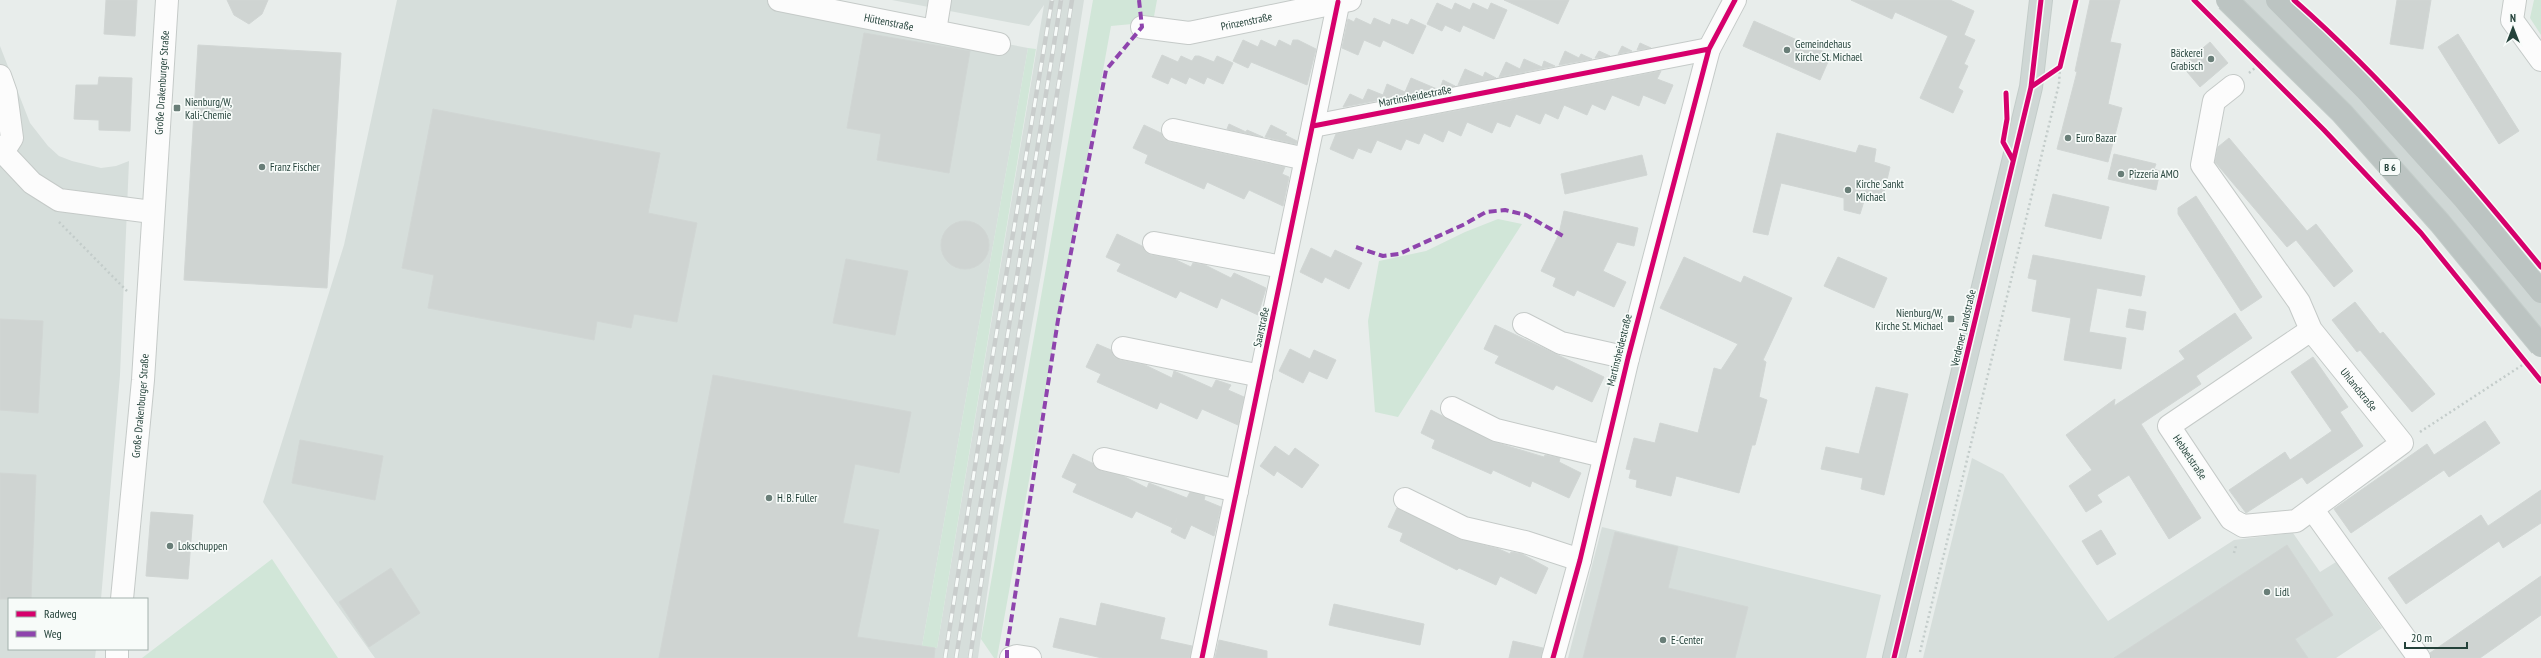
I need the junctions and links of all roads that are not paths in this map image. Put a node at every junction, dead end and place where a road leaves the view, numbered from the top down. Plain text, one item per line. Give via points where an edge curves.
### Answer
1 (167, 0) edge
2 (779, 0) edge
3 (940, 0) edge
4 (1735, 0) edge
5 (2041, 0) edge
6 (2227, 0) edge
7 (2252, 0) edge
8 (2277, 0) edge
9 (1342, 1) edge
10 (2513, 10) edge
11 (1142, 27) dead end
12 (935, 31) junction
13 (999, 44) dead end
14 (1709, 49) junction
15 (2541, 60) edge
16 (0, 76) edge
17 (2232, 86) dead end
18 (1313, 126) junction
19 (1172, 130) dead end
20 (1, 150) edge
21 (1306, 159) junction
22 (152, 212) junction
23 (1154, 243) dead end
24 (1283, 267) junction
25 (2541, 292) edge
26 (2541, 318) edge
27 (1524, 324) dead end
28 (2311, 330) junction
29 (1123, 348) dead end
30 (2536, 352) edge
31 (1628, 358) junction
32 (1261, 376) junction
33 (1452, 408) dead end
34 (1603, 456) junction
35 (1104, 459) dead end
36 (1237, 491) junction
37 (1405, 499) dead end
38 (2312, 510) junction
39 (1580, 560) junction
40 (122, 598) edge
41 (1011, 658) edge
42 (1030, 658) edge
43 (1202, 658) edge
44 (1553, 658) edge
45 (1894, 658) edge
46 (2419, 658) edge

1 - 22 street, Große Drakenburger Straße
2 - 12 street, Hüttenstraße
3 - 12 street
4 - 14 street, Martinsheidestraße
5 - 45 main road, Verdener Landstraße via 2031,87
6 - 30 highway, B 6, bridge via 2342,113 2440,223
7 - 26 main road via 2292,37 2363,112 2455,215
8 - 25 highway via 2365,89 2464,199
9 - 11 street, Prinzenstraße via 1188,33
9 - 18 street, Saarstraße
10 - 15 street
12 - 13 street, Hüttenstraße
14 - 18 street, Martinsheidestraße
14 - 31 street, Martinsheidestraße
16 - 20 street via 6,93 12,138
17 - 28 street, Uhlandstraße via 2214,100 2202,164 2299,302
18 - 21 street, Saarstraße
19 - 21 street
20 - 22 street via 32,183 59,200
21 - 24 street, Saarstraße
22 - 40 street, Große Drakenburger Straße via 143,380
23 - 24 street
24 - 32 street, Saarstraße
27 - 31 street, Martinsheidestraße via 1561,343
28 - 38 street, Uhlandstraße via 2402,444
28 - 38 street, Hebbelstraße via 2169,426 2232,519 2243,526 2296,521
29 - 32 street
31 - 34 street, Martinsheidestraße
32 - 36 street, Saarstraße
33 - 34 street via 1496,430
34 - 39 street, Martinsheidestraße
35 - 36 street
36 - 43 street, Saarstraße
37 - 39 street via 1464,528 1525,542
38 - 46 street
39 - 44 street, Martinsheidestraße
41 - 42 street

